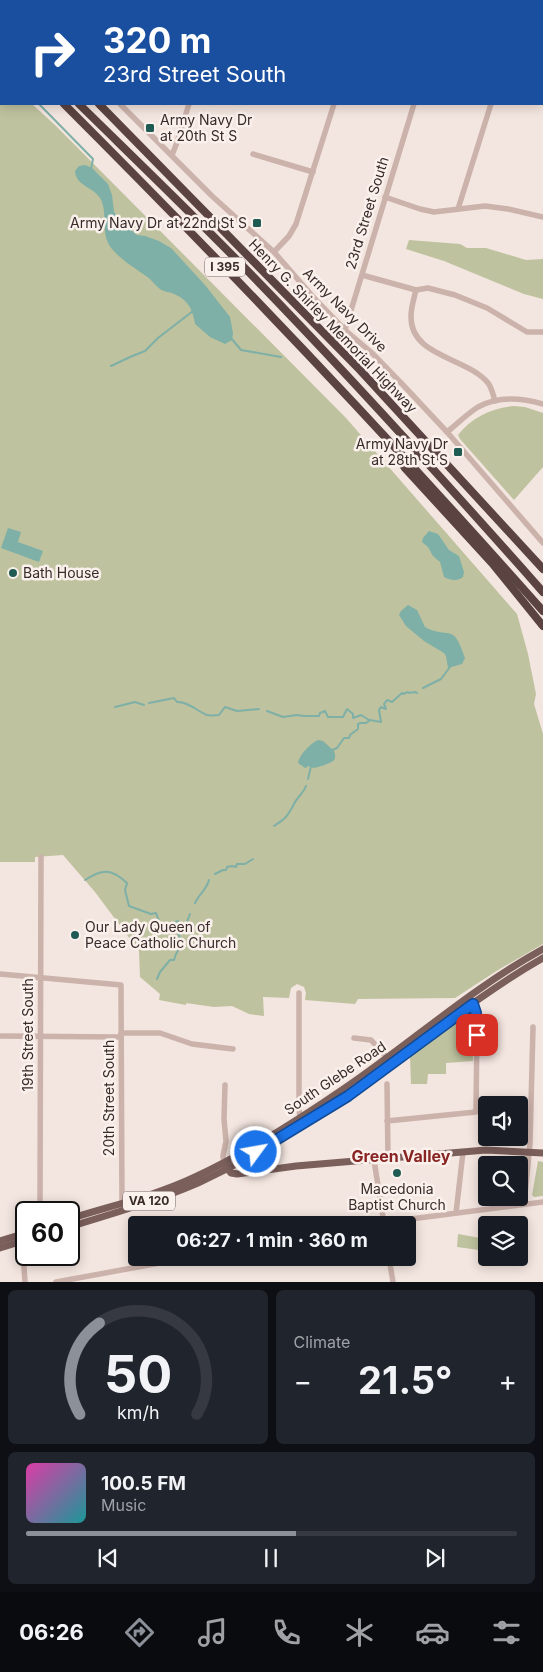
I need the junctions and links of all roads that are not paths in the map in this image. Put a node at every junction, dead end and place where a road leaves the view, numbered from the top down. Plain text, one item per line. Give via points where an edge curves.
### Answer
1 (65, 105) edge
2 (80, 105) edge
3 (100, 105) edge
4 (121, 105) edge
5 (190, 105) edge
6 (334, 105) edge
7 (414, 105) edge
8 (491, 105) edge
9 (253, 154) dead end
10 (172, 155) junction
11 (313, 172) junction
12 (386, 197) junction
13 (458, 210) junction
14 (543, 217) edge
15 (274, 252) junction
16 (362, 275) junction
17 (416, 290) junction
18 (345, 330) junction
19 (543, 332) edge
20 (495, 401) junction
21 (543, 404) edge
22 (447, 432) junction
23 (383, 434) junction
24 (543, 543) edge
25 (543, 569) edge
26 (543, 592) edge
27 (543, 611) edge
28 (543, 626) edge
29 (41, 857) dead end
30 (543, 949) edge
31 (543, 958) edge
32 (0, 974) edge
33 (40, 978) junction
34 (299, 993) dead end
35 (472, 1000) junction
36 (532, 1027) dead end
37 (121, 1035) junction
38 (0, 1036) edge
39 (40, 1036) junction
40 (354, 1038) dead end
41 (233, 1049) dead end
42 (390, 1061) junction
43 (387, 1084) dead end
44 (225, 1085) dead end
45 (300, 1121) junction
46 (387, 1121) junction
47 (256, 1152) junction
48 (463, 1152) junction
49 (530, 1152) junction
50 (543, 1153) edge
51 (234, 1157) junction
52 (388, 1158) junction
53 (374, 1160) junction
54 (242, 1161) junction
55 (227, 1168) junction
56 (272, 1169) junction
57 (528, 1169) edge
58 (40, 1201) edge
59 (122, 1202) junction
60 (543, 1202) edge
61 (528, 1204) edge
62 (510, 1206) edge
63 (122, 1211) junction
64 (456, 1214) junction
65 (80, 1215) edge
66 (383, 1216) edge
67 (416, 1220) edge
68 (80, 1224) edge
69 (15, 1238) edge
70 (0, 1241) edge
71 (15, 1241) edge
72 (0, 1248) edge
73 (24, 1266) edge
74 (143, 1266) edge
75 (390, 1266) edge
76 (24, 1282) edge
77 (56, 1282) edge
78 (393, 1282) edge

1 - 23 highway, I 395
2 - 26 highway via 235,258
3 - 25 highway, Henry G. Shirley Memorial Highway / I 395 via 360,370
4 - 10 street, Army Navy Drive
5 - 10 street
6 - 11 street
7 - 12 street, 23rd Street South
8 - 13 street
9 - 11 street
10 - 15 street, Army Navy Drive
11 - 15 street via 296,224
12 - 13 street via 434,212
12 - 16 street, 23rd Street South
13 - 14 street via 485,206
15 - 18 street, Army Navy Drive
16 - 17 street
16 - 18 street, 23rd Street South
17 - 19 street via 428,288 455,294 487,308 527,332
17 - 20 street via 411,316 416,336 430,350 477,373 489,384
18 - 22 street, Army Navy Drive
20 - 21 street via 519,399
20 - 22 street via 478,407
22 - 24 street, Army Navy Drive
23 - 27 highway, I 395
23 - 28 highway via 406,468 492,563
29 - 33 street, 19th Street South
30 - 35 main road, South Glebe Road / VA 120 via 517,964
31 - 35 main road, South Glebe Road / VA 120
32 - 33 street
33 - 37 street, 20th Street South via 121,985
33 - 39 street, 19th Street South
34 - 45 street
35 - 42 main road, South Glebe Road / VA 120
35 - 46 street via 477,1024 476,1112
36 - 49 street
37 - 39 street
37 - 41 street via 160,1033 192,1044
37 - 59 street, 20th Street South
38 - 39 street
39 - 58 street, 19th Street South
40 - 42 street via 371,1040
42 - 45 main road, South Glebe Road / VA 120
43 - 46 street
44 - 55 street via 225,1146 222,1156
45 - 47 main road, South Glebe Road / VA 120
45 - 51 main road, South Glebe Road / VA 120
46 - 52 street
47 - 54 main road, South Glebe Road / VA 120
47 - 56 main road via 258,1162
48 - 49 main road
48 - 52 main road
48 - 64 street
49 - 50 main road
49 - 57 street
51 - 54 main road
51 - 55 main road, South Glebe Road / VA 120
52 - 53 main road
53 - 56 main road
53 - 66 street
54 - 55 main road, South Glebe Road / VA 120
54 - 56 main road
55 - 56 main road via 237,1174
55 - 59 main road, South Glebe Road / VA 120
55 - 63 main road, South Glebe Road / VA 120 via 183,1189
59 - 63 street, 20th Street South
59 - 65 main road, South Glebe Road / VA 120
60 - 61 street
62 - 64 street
63 - 68 main road, South Glebe Road / VA 120
64 - 67 street
69 - 70 main road
71 - 72 main road
73 - 76 street
74 - 77 street
75 - 78 street

